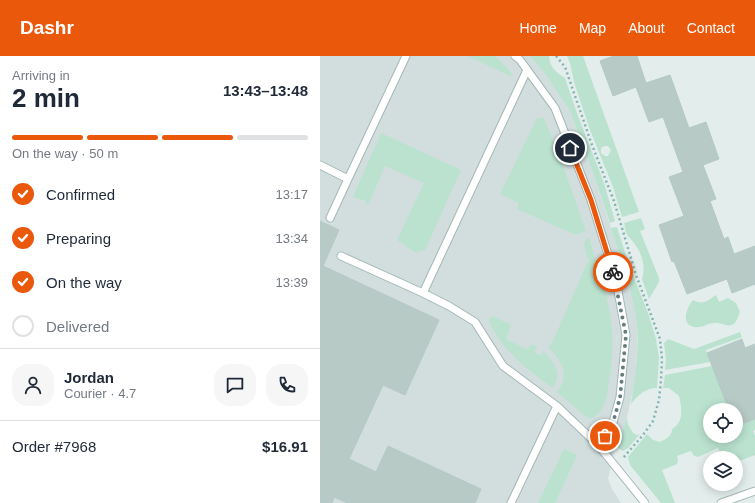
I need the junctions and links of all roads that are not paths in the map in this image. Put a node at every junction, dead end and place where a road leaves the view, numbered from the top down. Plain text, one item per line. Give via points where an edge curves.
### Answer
1 (406, 56) edge
2 (515, 56) edge
3 (527, 70) junction
4 (320, 165) edge
5 (348, 179) junction
6 (330, 218) dead end
7 (341, 256) dead end
8 (423, 293) junction
9 (556, 406) junction
10 (599, 446) junction
11 (755, 491) edge
12 (511, 503) edge
13 (645, 503) edge
14 (721, 503) edge

1 - 5 lane
2 - 3 lane
3 - 8 lane
3 - 10 lane via 555,108 591,200 616,280 626,335 620,398 612,426
4 - 5 lane
5 - 6 lane
7 - 8 lane
8 - 9 lane via 475,322 503,366
9 - 10 lane
9 - 12 lane
10 - 13 lane
11 - 14 lane

